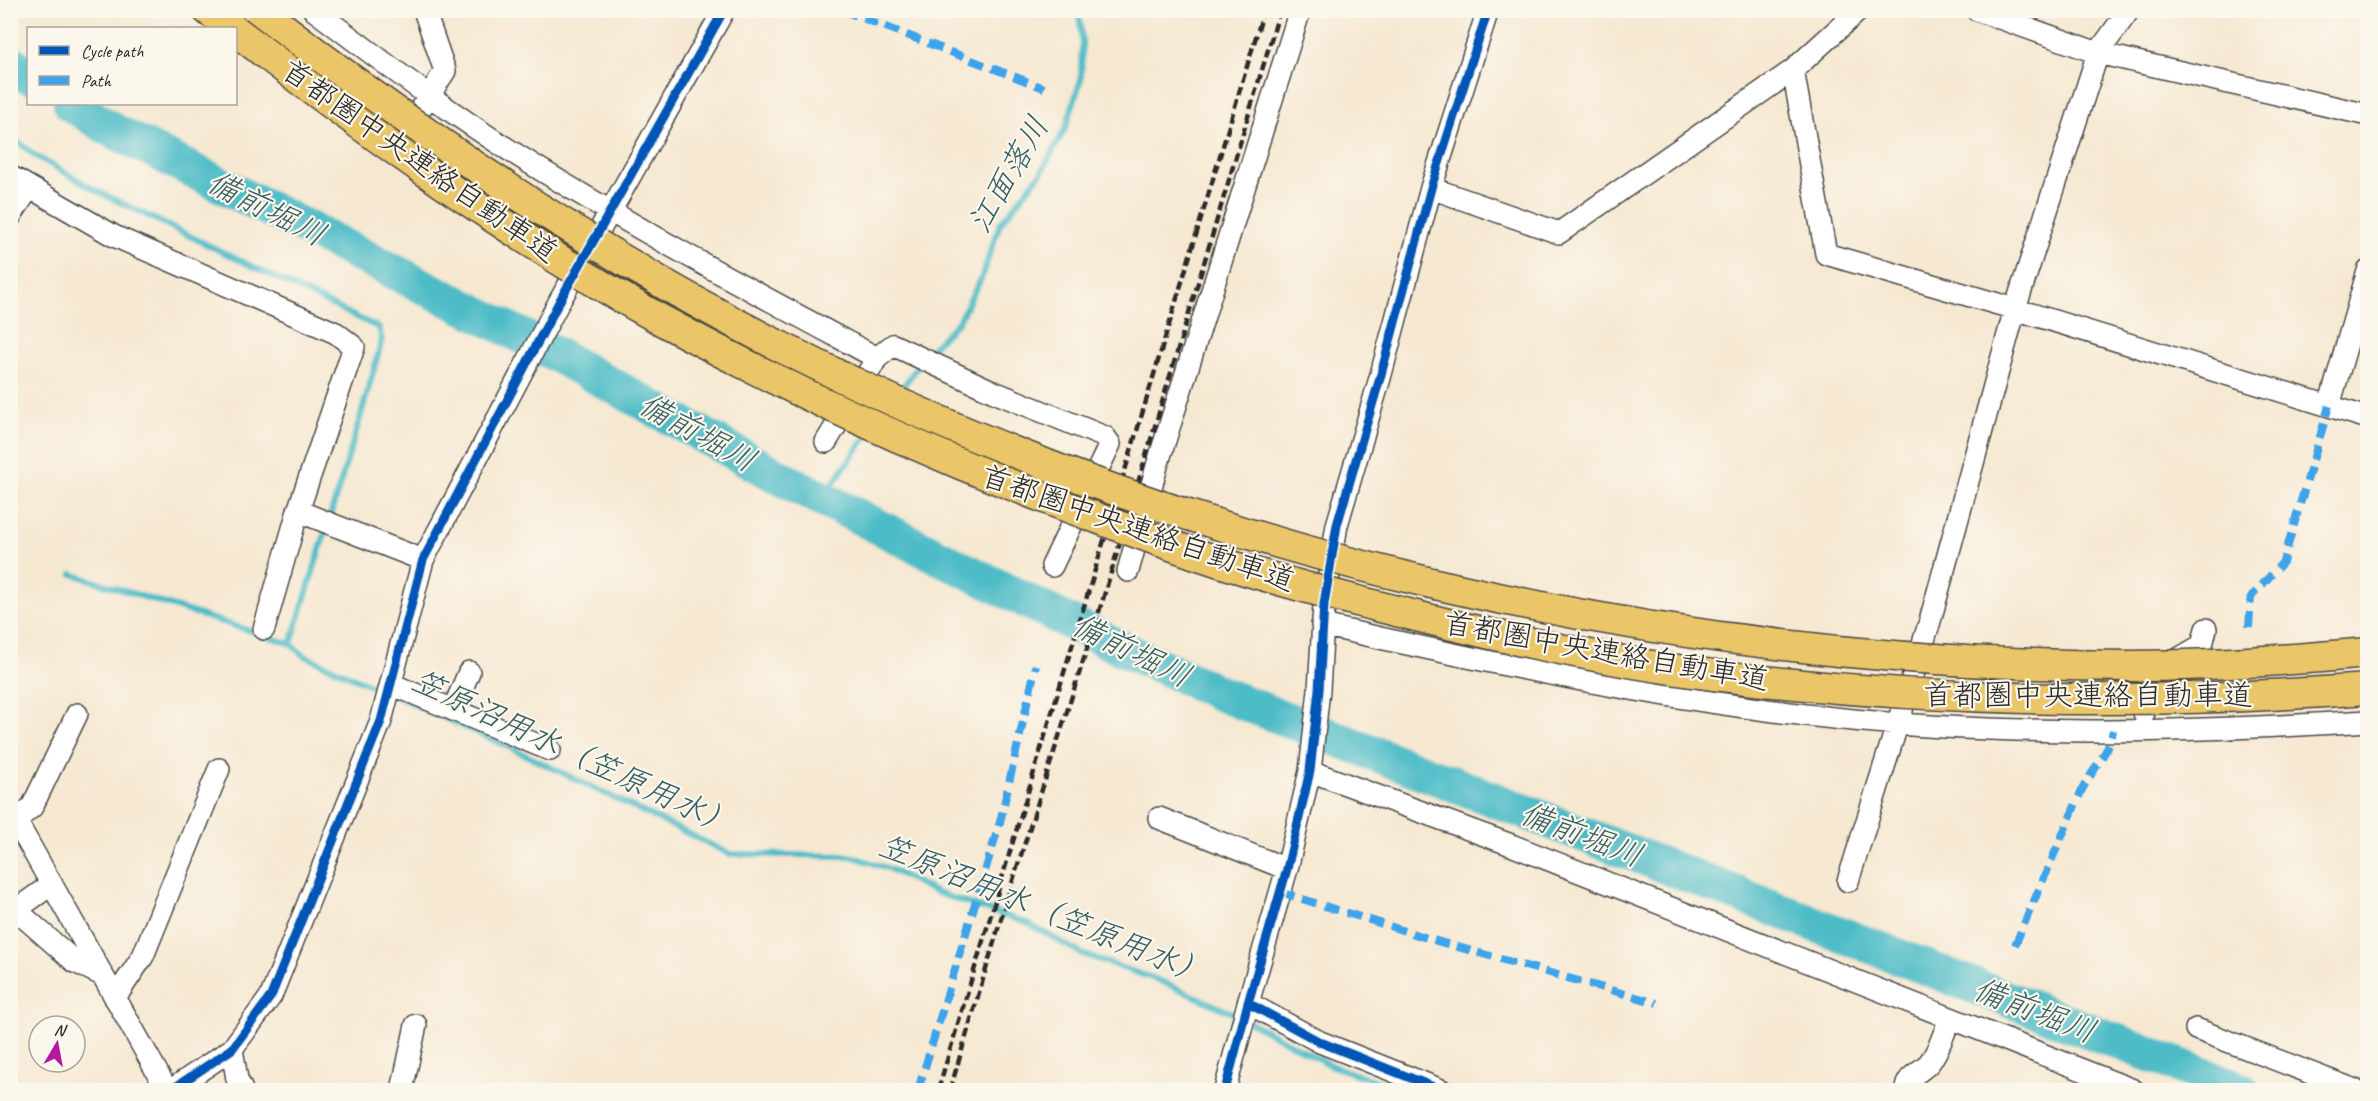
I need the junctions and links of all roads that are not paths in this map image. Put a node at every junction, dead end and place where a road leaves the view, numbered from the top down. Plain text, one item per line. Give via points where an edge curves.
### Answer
1 (208, 10) edge
2 (260, 10) edge
3 (314, 10) edge
4 (424, 10) edge
5 (724, 10) edge
6 (1300, 10) edge
7 (1488, 10) edge
8 (1859, 10) edge
9 (1977, 10) edge
10 (2129, 10) edge
11 (231, 27) edge
12 (237, 32) edge
13 (2098, 53) junction
14 (1793, 70) junction
15 (428, 96) junction
16 (2367, 115) edge
17 (400, 140) dead end
18 (10, 176) edge
19 (29, 188) junction
20 (1431, 188) junction
21 (611, 212) junction
22 (10, 217) edge
23 (2367, 272) edge
24 (2014, 309) junction
25 (877, 358) junction
26 (2330, 406) junction
27 (2367, 418) edge
28 (826, 442) dead end
29 (298, 511) junction
30 (423, 561) junction
31 (1052, 566) dead end
32 (1128, 572) dead end
33 (1322, 626) junction
34 (2206, 628) dead end
35 (264, 629) dead end
36 (2367, 653) edge
37 (469, 672) dead end
38 (391, 684) junction
39 (2367, 689) edge
40 (453, 710) junction
41 (77, 714) dead end
42 (2367, 721) edge
43 (1896, 723) junction
44 (2143, 730) junction
45 (550, 750) dead end
46 (219, 769) dead end
47 (1310, 769) junction
48 (14, 815) edge
49 (1159, 818) dead end
50 (1287, 869) junction
51 (1848, 881) dead end
52 (52, 884) junction
53 (13, 912) edge
54 (102, 975) junction
55 (115, 998) junction
56 (1247, 1005) junction
57 (1950, 1019) junction
58 (416, 1025) dead end
59 (2196, 1029) dead end
60 (232, 1049) junction
61 (169, 1090) edge
62 (242, 1090) edge
63 (402, 1090) edge
64 (1225, 1090) edge
65 (1441, 1090) edge
66 (1906, 1090) edge
67 (2133, 1090) edge
68 (2355, 1090) edge

1 - 11 highway
2 - 36 highway, 首都圏中央連絡自動車道, bridge via 422,132 551,217 667,286 783,348 974,435 1180,513 1282,545 1402,577 1529,603 1679,631 1830,649 1964,660 2130,666 2269,662
3 - 15 street
4 - 15 street via 445,71
5 - 21 street
6 - 32 street via 1157,466
7 - 20 street
8 - 14 street
9 - 13 street
10 - 13 street
12 - 39 highway, 首都圏中央連絡自動車道, bridge via 405,157 530,241 658,318 769,377 988,476 1167,544 1273,578 1596,656 1708,675 1828,688 1949,696 2158,700
13 - 16 street
13 - 24 street
14 - 20 street via 1559,233
14 - 24 street via 1826,254
15 - 17 street
15 - 21 street
18 - 19 street
19 - 22 street
19 - 29 street via 114,236 336,333 354,347
20 - 33 street via 1337,525
21 - 25 street
21 - 30 street
23 - 26 street
24 - 26 street
24 - 43 street via 1930,621
25 - 28 street
25 - 31 street via 893,345 994,392 1106,436 1110,444
26 - 27 street
29 - 30 street
29 - 35 street
30 - 38 street
33 - 43 street via 1585,681 1746,707
33 - 47 street
34 - 44 street via 2202,645 2147,677
37 - 40 street
38 - 40 street
38 - 60 street via 381,721 271,996
40 - 45 street
41 - 48 street via 33,807
42 - 44 street via 2268,728
43 - 44 street
43 - 51 street
46 - 55 street via 143,956
47 - 50 street
47 - 57 street
48 - 52 street
49 - 50 street
50 - 56 street
52 - 53 street
52 - 54 street
53 - 54 street via 75,962
54 - 55 street
55 - 61 street
56 - 64 street
56 - 65 street via 1320,1042
57 - 66 street via 1932,1060 1912,1075
57 - 67 street
58 - 63 street
59 - 68 street
60 - 61 street
60 - 62 street

